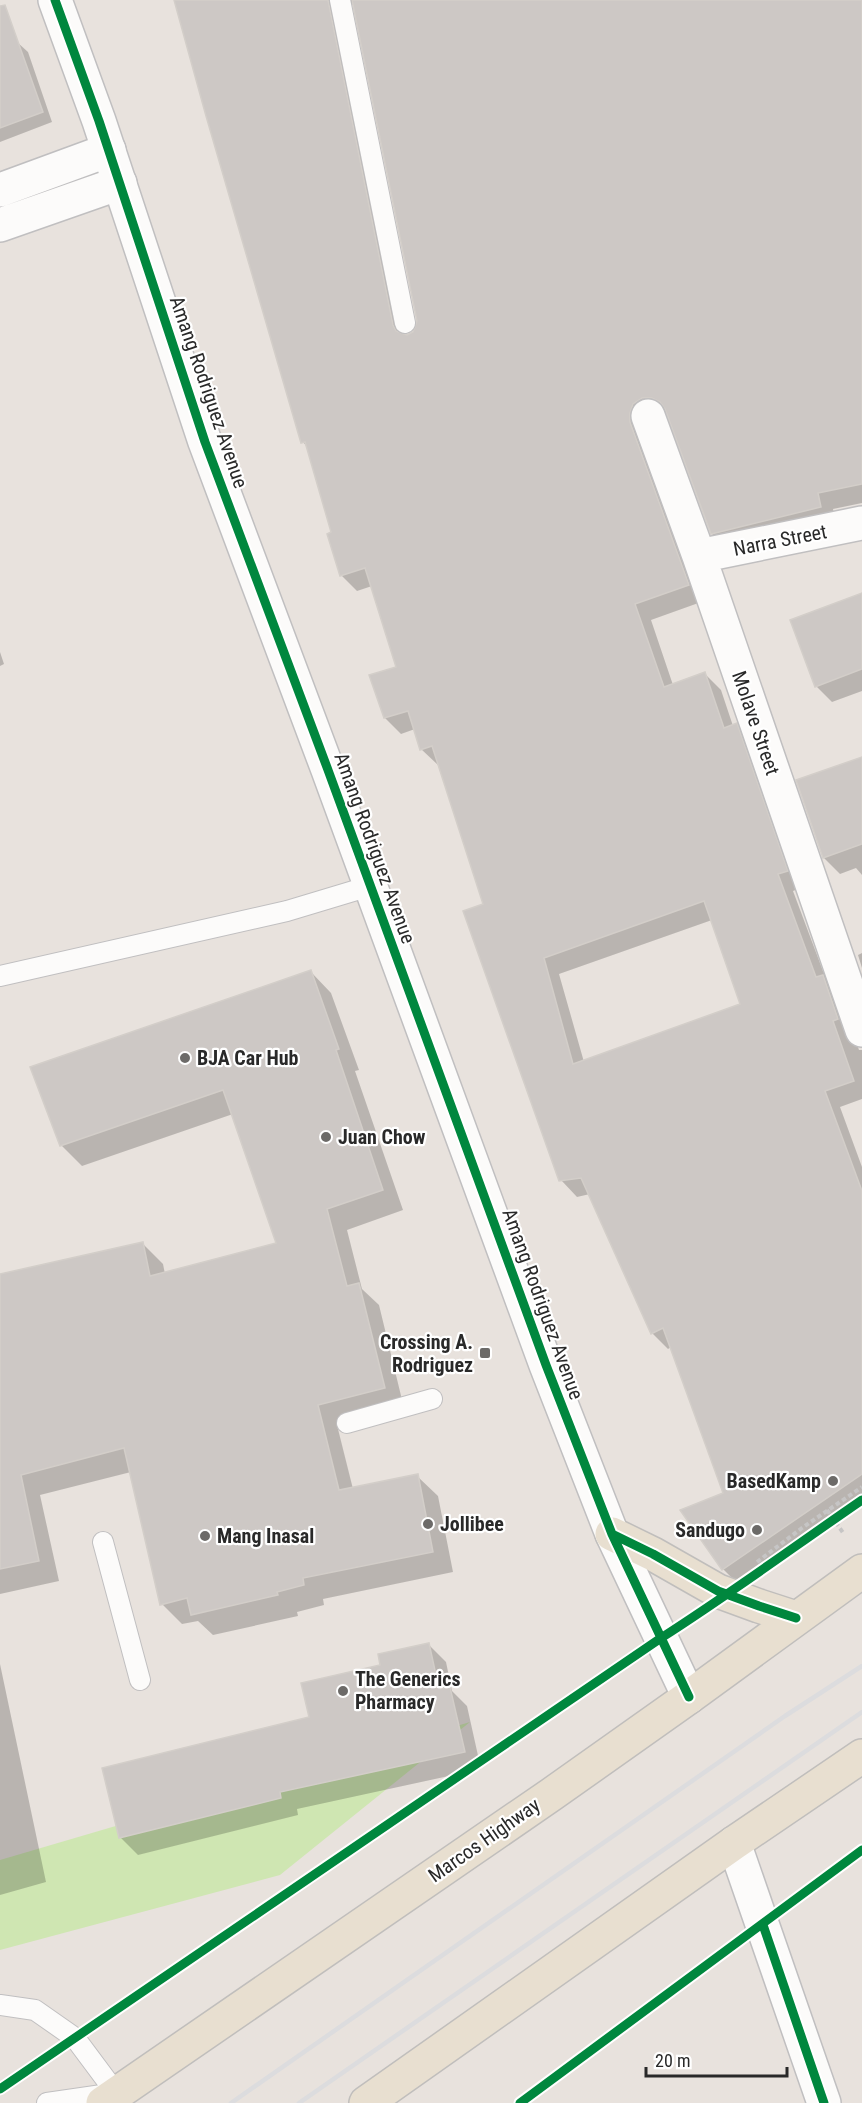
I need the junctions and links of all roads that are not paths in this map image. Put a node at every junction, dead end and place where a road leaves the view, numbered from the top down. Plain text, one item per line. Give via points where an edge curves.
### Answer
1 (55, 0) edge
2 (339, 0) edge
3 (109, 150) junction
4 (120, 183) junction
5 (0, 190) edge
6 (0, 225) edge
7 (405, 323) dead end
8 (648, 416) dead end
9 (862, 523) edge
10 (699, 556) junction
11 (370, 886) junction
12 (0, 976) edge
13 (862, 1030) edge
14 (432, 1399) dead end
15 (347, 1424) dead end
16 (612, 1534) junction
17 (103, 1542) dead end
18 (862, 1571) edge
19 (796, 1618) junction
20 (140, 1680) dead end
21 (689, 1697) junction
22 (862, 1756) edge
23 (734, 1843) junction
24 (0, 2006) edge
25 (110, 2098) edge
26 (47, 2103) edge
27 (366, 2103) edge
28 (824, 2103) edge

1 - 3 main road, Amang Rodriguez Avenue
2 - 7 lane
3 - 4 main road, Amang Rodriguez Avenue
3 - 5 main road
4 - 6 main road
4 - 11 main road, Amang Rodriguez Avenue via 205,442
8 - 10 main road, Molave Street
9 - 10 main road, Narra Street
10 - 13 main road, Molave Street
11 - 12 lane via 287,911
11 - 16 main road, Amang Rodriguez Avenue
14 - 15 lane
16 - 19 main road via 718,1590
16 - 21 main road, Amang Rodriguez Avenue
17 - 20 lane
18 - 19 main road, Marcos Highway
19 - 21 main road, Marcos Highway
21 - 25 main road, Marcos Highway
22 - 23 main road
23 - 27 main road
23 - 28 main road
24 - 25 lane via 35,2010 75,2038
25 - 26 lane

